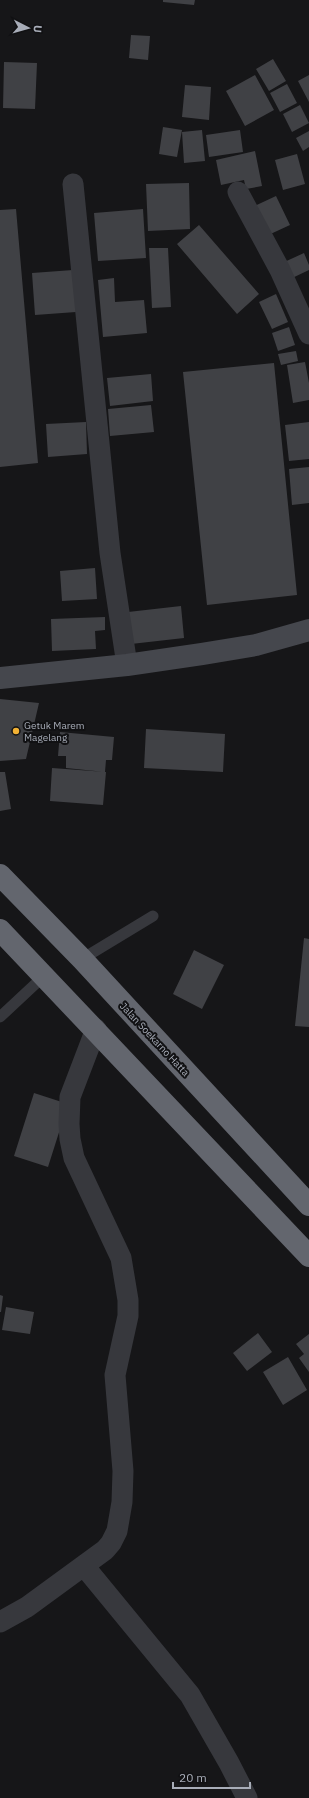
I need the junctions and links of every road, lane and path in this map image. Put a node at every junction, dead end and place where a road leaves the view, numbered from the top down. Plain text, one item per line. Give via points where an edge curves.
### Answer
1 (73, 184) dead end
2 (238, 192) dead end
3 (309, 334) edge
4 (309, 630) edge
5 (127, 665) junction
6 (0, 678) edge
7 (0, 875) edge
8 (154, 916) dead end
9 (0, 930) edge
10 (82, 959) junction
11 (45, 976) junction
12 (0, 1016) edge
13 (96, 1029) junction
14 (309, 1205) edge
15 (309, 1256) edge
16 (84, 1566) junction
17 (0, 1622) edge
18 (247, 1798) edge

1 - 5 street via 110,553
2 - 3 street via 280,270
4 - 5 street via 256,645
5 - 6 street
7 - 10 highway, Jalan Soekarno Hatta
8 - 10 lane
9 - 11 highway
10 - 14 highway, Jalan Soekarno Hatta
11 - 12 lane
11 - 13 highway
13 - 15 highway
13 - 16 street via 70,1097 70,1139 74,1158 121,1258 127,1284 128,1316 115,1374 123,1472 120,1519 105,1550
16 - 17 street via 27,1607
16 - 18 street via 190,1695

